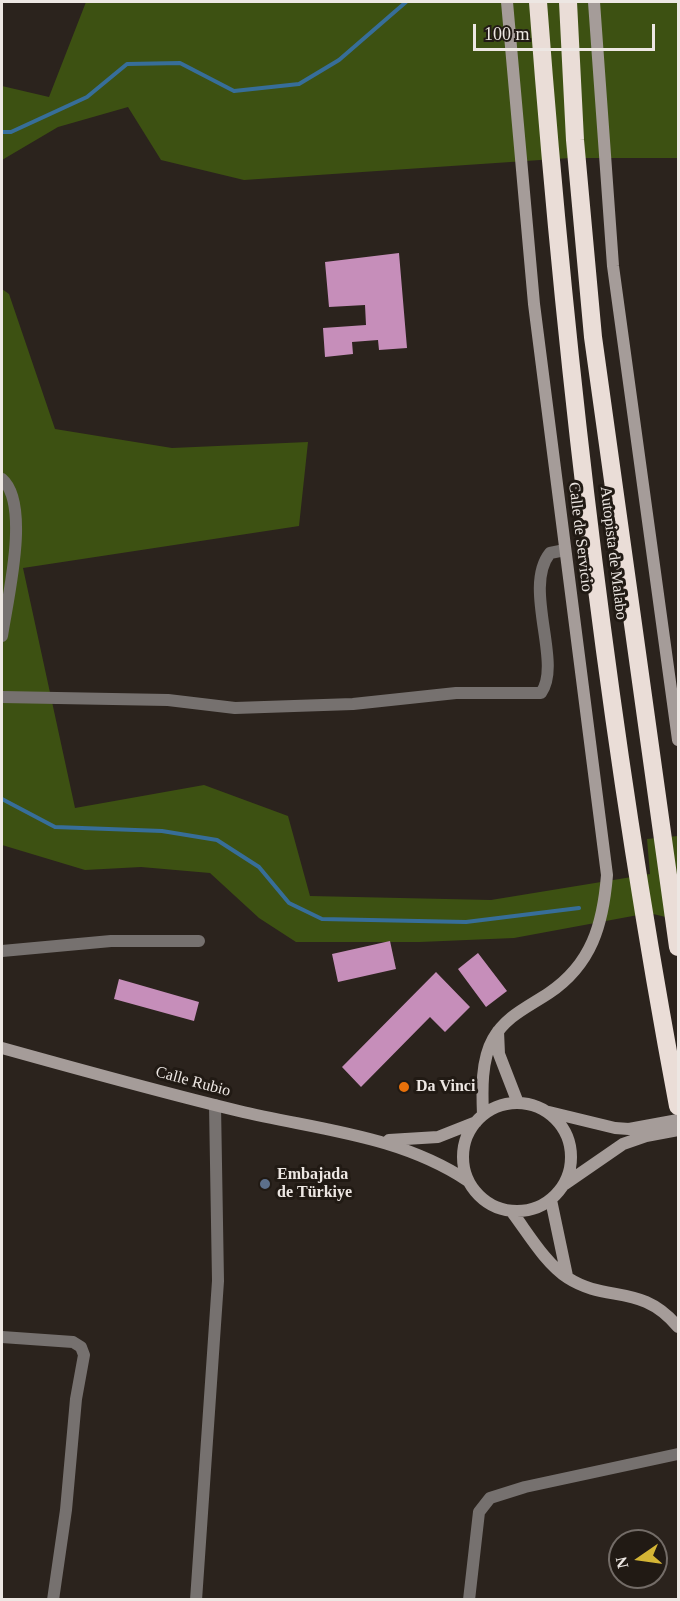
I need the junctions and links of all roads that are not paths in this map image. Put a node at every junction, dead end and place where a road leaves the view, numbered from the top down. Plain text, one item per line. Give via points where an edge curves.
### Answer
1 (507, 2) edge
2 (538, 2) edge
3 (567, 2) edge
4 (594, 2) edge
5 (2, 479) edge
6 (566, 550) junction
7 (2, 636) edge
8 (673, 656) edge
9 (2, 698) edge
10 (678, 740) edge
11 (199, 940) dead end
12 (678, 946) edge
13 (2, 951) edge
14 (498, 1031) junction
15 (2, 1048) edge
16 (518, 1103) junction
17 (215, 1105) junction
18 (678, 1106) edge
19 (545, 1111) junction
20 (480, 1118) junction
21 (678, 1120) edge
22 (678, 1130) edge
23 (645, 1131) junction
24 (378, 1139) junction
25 (468, 1181) junction
26 (565, 1184) junction
27 (551, 1200) junction
28 (512, 1212) junction
29 (567, 1278) junction
30 (678, 1328) edge
31 (2, 1337) edge
32 (678, 1454) edge
33 (53, 1599) edge
34 (196, 1599) edge
35 (469, 1599) edge

1 - 6 street, Calle de Servicio via 534,304
2 - 18 highway, Autopista de Malabo via 554,212 576,421 612,702
3 - 12 highway, Autopista de Malabo via 593,338
4 - 8 street via 614,266
5 - 7 street via 12,497 18,537
6 - 9 street via 550,553 545,564 541,619 548,676 541,693 456,693 353,704 235,708 168,700
6 - 14 street, Calle de Servicio via 607,875 605,904 599,931 586,957 551,992 520,1010
8 - 10 street
11 - 13 street via 111,941
14 - 16 street via 499,1054
14 - 20 street, Calle de Servicio via 487,1055
15 - 17 street, Calle Rubio
16 - 19 street
16 - 20 street via 494,1108
17 - 24 street, Calle Rubio
17 - 34 street via 218,1281
19 - 23 street
19 - 26 street via 558,1122 569,1144 570,1168
20 - 24 street, Calle Rubio via 425,1139
20 - 25 street via 468,1135 464,1150
21 - 23 street
22 - 23 street
23 - 26 street
24 - 25 street, Calle Rubio via 428,1158
25 - 28 street via 494,1207
26 - 27 street
27 - 28 street via 539,1207
27 - 29 street
28 - 29 street
29 - 30 street via 647,1301 669,1316
31 - 33 street via 73,1342 84,1355
32 - 35 street via 490,1498 479,1512

